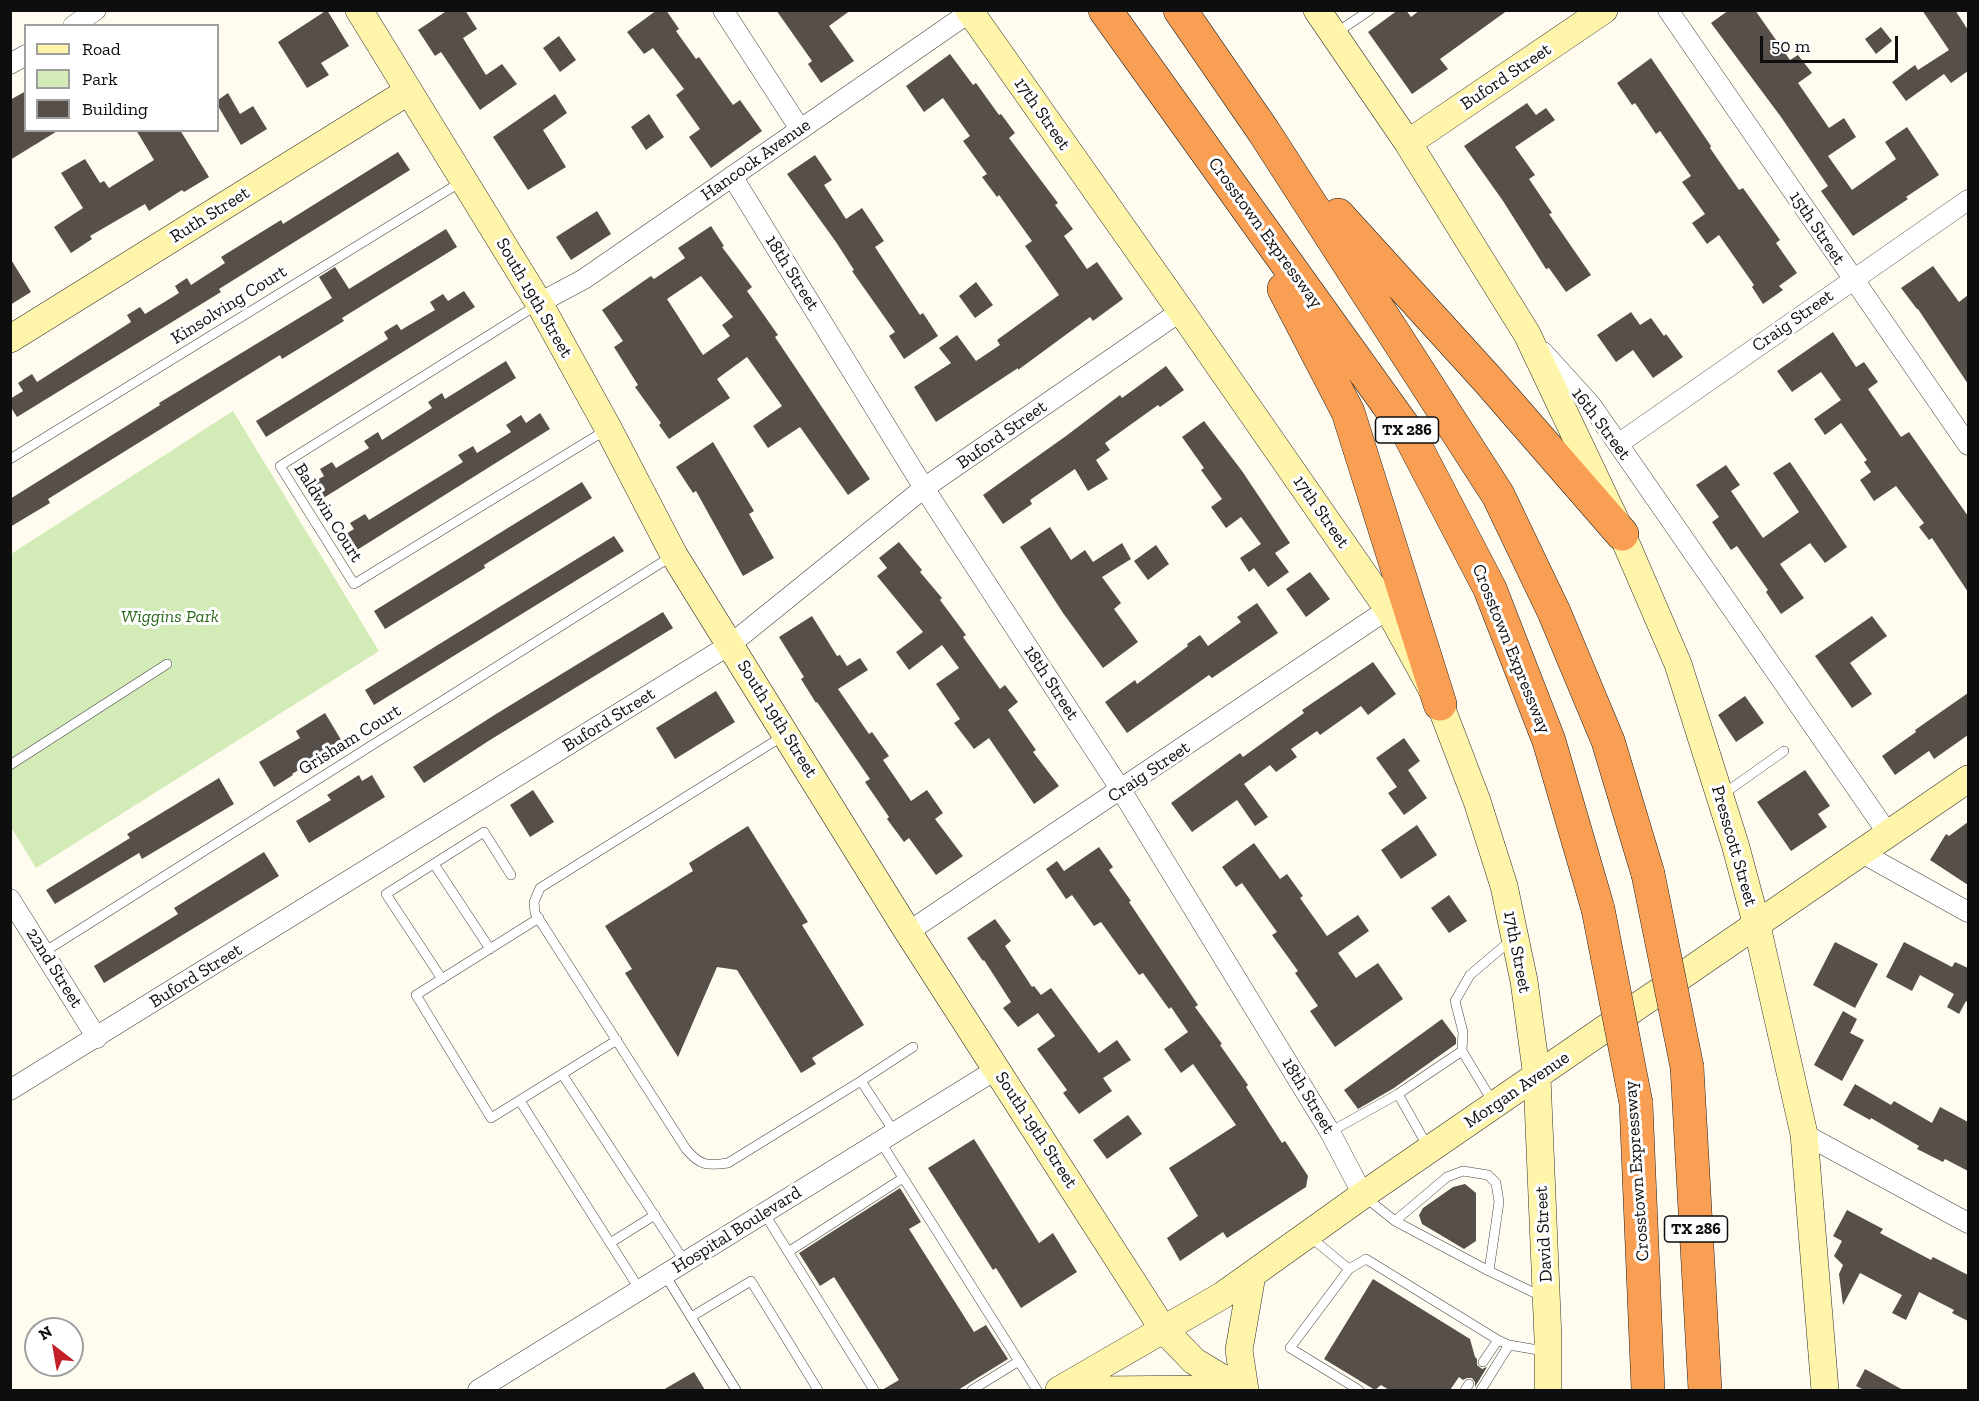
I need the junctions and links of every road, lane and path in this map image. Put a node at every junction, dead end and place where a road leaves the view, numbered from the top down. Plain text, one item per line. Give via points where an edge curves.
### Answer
1 (96, 10) edge
2 (359, 10) edge
3 (723, 10) edge
4 (1105, 10) edge
5 (1180, 10) edge
6 (1317, 10) edge
7 (1370, 10) edge
8 (1604, 10) edge
9 (1668, 10) edge
10 (969, 11) edge
11 (76, 24) edge
12 (1334, 35) junction
13 (24, 56) edge
14 (10, 64) edge
15 (409, 91) junction
16 (800, 129) junction
17 (1264, 132) junction
18 (1408, 143) junction
19 (732, 176) junction
20 (464, 180) junction
21 (1231, 187) junction
22 (1968, 200) edge
23 (1852, 279) junction
24 (539, 303) junction
25 (1181, 311) junction
26 (1527, 334) junction
27 (10, 339) edge
28 (608, 428) junction
29 (1618, 444) junction
30 (1968, 445) edge
31 (10, 459) edge
32 (924, 488) junction
33 (1622, 534) junction
34 (674, 555) junction
35 (1388, 609) junction
36 (731, 644) junction
37 (167, 664) dead end
38 (1440, 704) junction
39 (786, 734) junction
40 (1784, 751) dead end
41 (10, 765) edge
42 (1968, 779) edge
43 (1121, 790) junction
44 (1720, 796) junction
45 (1889, 835) junction
46 (1862, 853) junction
47 (434, 864) junction
48 (511, 875) dead end
49 (10, 899) edge
50 (1968, 912) edge
51 (539, 918) junction
52 (1756, 926) junction
53 (908, 932) junction
54 (1514, 937) junction
55 (490, 949) junction
56 (44, 952) junction
57 (442, 980) junction
58 (97, 1038) junction
59 (617, 1040) junction
60 (913, 1047) dead end
61 (1462, 1051) junction
62 (997, 1069) junction
63 (562, 1074) junction
64 (1537, 1077) junction
65 (861, 1081) junction
66 (10, 1090) edge
67 (1398, 1094) junction
68 (520, 1101) junction
69 (1495, 1105) junction
70 (1330, 1132) junction
71 (1804, 1134) junction
72 (888, 1137) junction
73 (1430, 1150) junction
74 (903, 1178) junction
75 (1363, 1195) junction
76 (764, 1213) junction
77 (655, 1215) junction
78 (1395, 1221) junction
79 (1968, 1223) edge
80 (1309, 1235) junction
81 (610, 1243) junction
82 (788, 1252) junction
83 (686, 1262) junction
84 (1349, 1269) junction
85 (1489, 1271) junction
86 (665, 1275) junction
87 (1252, 1275) junction
88 (640, 1290) junction
89 (1546, 1299) junction
90 (691, 1317) junction
91 (1163, 1329) junction
92 (1498, 1340) junction
93 (1509, 1345) junction
94 (1548, 1352) junction
95 (1018, 1361) junction
96 (1483, 1362) dead end
97 (478, 1390) edge
98 (736, 1390) edge
99 (818, 1390) edge
100 (874, 1390) edge
101 (972, 1390) edge
102 (1037, 1390) edge
103 (1059, 1390) edge
104 (1095, 1390) edge
105 (1124, 1390) edge
106 (1227, 1390) edge
107 (1244, 1390) edge
108 (1359, 1390) edge
109 (1481, 1390) edge
110 (1548, 1390) edge
111 (1648, 1390) edge
112 (1705, 1390) edge
113 (1825, 1390) edge

1 - 11 street
2 - 15 main road, South 19th Street
3 - 16 street
4 - 21 highway, Crosstown Expressway / TX 286
5 - 17 highway, TX 286
6 - 12 main road, 16th Street
7 - 12 lane
8 - 18 main road, Buford Street
9 - 23 street, 15th Street
10 - 16 street, Hancock Avenue
10 - 25 main road, 17th Street
12 - 18 main road, 16th Street
13 - 14 street
15 - 20 main road, South 19th Street
15 - 27 main road, Ruth Street
16 - 19 street, Hancock Avenue
17 - 33 highway
17 - 112 highway, TX 286, bridge via 1498,495 1554,612 1608,741 1648,874 1687,1067
18 - 26 main road, 16th Street
19 - 24 street, Hancock Avenue via 584,279
19 - 32 street, 18th Street
20 - 24 main road, South 19th Street
20 - 31 lane, Kinsolving Court
21 - 38 highway via 1348,412
21 - 111 highway, Crosstown Expressway / TX 286, bridge via 1409,434 1490,589 1549,741 1598,909 1636,1103
22 - 23 street, Craig Street
23 - 29 street, Craig Street
23 - 30 street, 15th Street
24 - 28 main road, South 19th Street
24 - 28 lane, Baldwin Court via 279,466 354,584
25 - 32 street, Buford Street
25 - 35 main road, 17th Street
26 - 29 street, 16th Street via 1591,405
26 - 33 main road, Presscott Street
28 - 34 main road, South 19th Street
29 - 45 street, 16th Street
32 - 36 street, Buford Street
32 - 43 street, 18th Street
33 - 44 main road, Presscott Street via 1678,664
34 - 36 main road, South 19th Street
34 - 56 lane, Grisham Court
35 - 38 main road, 17th Street
35 - 43 street, Craig Street
36 - 39 main road, South 19th Street
36 - 58 street, Buford Street
37 - 41 lane
38 - 54 main road, 17th Street via 1477,801
39 - 51 lane via 540,888 534,902
39 - 53 main road, South 19th Street
40 - 44 lane
42 - 45 main road, Morgan Avenue
43 - 53 street, Craig Street
43 - 70 street, 18th Street
44 - 52 main road, Presscott Street
45 - 46 main road, Morgan Avenue
46 - 50 street
46 - 52 main road, Morgan Avenue
47 - 48 lane via 484,832
47 - 55 lane
47 - 57 lane via 386,894
49 - 56 street, 22nd Street
51 - 55 lane
51 - 59 lane
52 - 64 main road, Morgan Avenue
52 - 71 main road, Presscott Street
53 - 62 main road, South 19th Street
54 - 61 lane via 1470,975 1455,1001 1463,1032
54 - 64 main road, 17th Street
55 - 57 lane
56 - 58 street, 22nd Street
57 - 68 lane via 416,995 491,1118
58 - 66 street, Buford Street
59 - 63 lane
59 - 65 lane via 686,1149 694,1159 709,1166 728,1163
60 - 65 lane
61 - 67 lane
61 - 69 lane
62 - 72 street, Hospital Boulevard
62 - 91 main road, South 19th Street
63 - 68 lane
63 - 77 lane
64 - 69 main road, Morgan Avenue
64 - 89 main road, David Street
65 - 72 lane
67 - 70 lane
67 - 73 lane
68 - 81 lane
69 - 73 main road, Morgan Avenue
70 - 75 street, 18th Street
71 - 79 street
71 - 113 main road, Presscott Street
72 - 74 lane
72 - 76 street, Hospital Boulevard
73 - 75 main road, Morgan Avenue
74 - 82 lane
74 - 95 lane
75 - 78 lane
75 - 80 main road, Morgan Avenue
76 - 82 lane
76 - 83 street, Hospital Boulevard
77 - 81 lane
77 - 83 lane
78 - 85 lane
78 - 85 lane via 1448,1177 1463,1171 1488,1175 1496,1183 1499,1202
80 - 84 lane
80 - 87 main road, Morgan Avenue
81 - 88 lane
82 - 100 lane
83 - 86 street, Hospital Boulevard
84 - 92 lane via 1366,1259
84 - 108 lane via 1290,1348
85 - 89 lane
86 - 88 street, Hospital Boulevard
86 - 90 lane
87 - 91 main road, Morgan Avenue
87 - 107 main road via 1239,1350
88 - 97 street, Hospital Boulevard
89 - 94 main road, David Street
90 - 98 lane
90 - 99 lane via 751,1281
91 - 103 main road, Morgan Avenue
91 - 107 main road, South 19th Street via 1194,1361
92 - 93 lane
92 - 96 lane
93 - 94 lane
93 - 109 lane
94 - 110 main road, David Street
95 - 101 lane
95 - 102 lane
104 - 105 main road
105 - 106 main road

